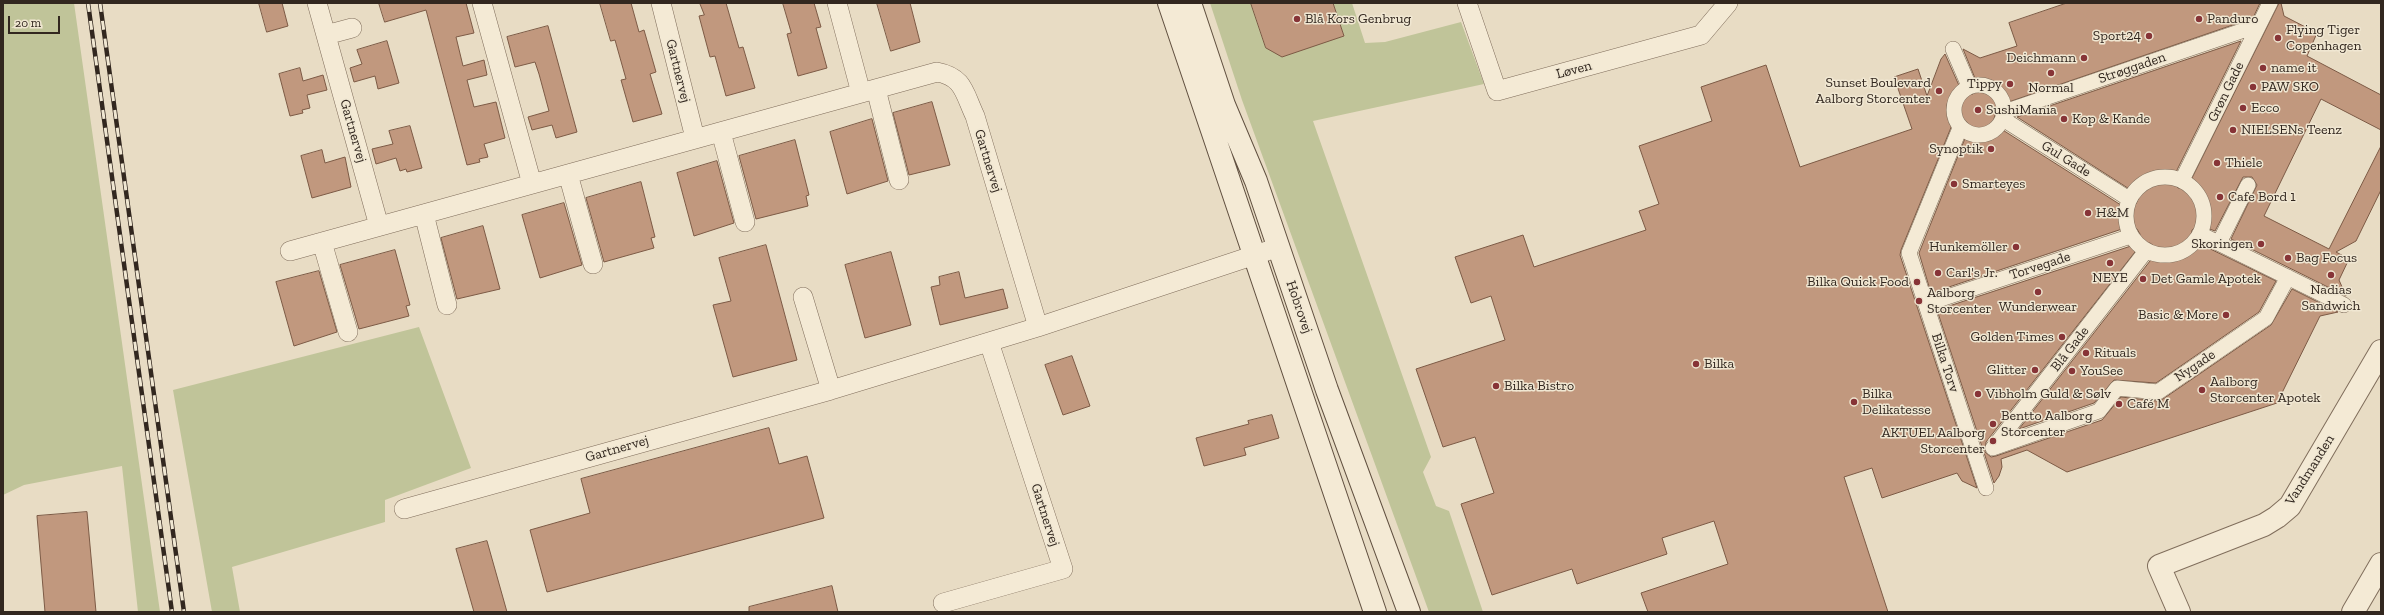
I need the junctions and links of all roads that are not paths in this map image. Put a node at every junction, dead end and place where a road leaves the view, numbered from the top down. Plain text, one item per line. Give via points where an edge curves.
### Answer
1 (317, 3) edge
2 (482, 3) edge
3 (661, 3) edge
4 (837, 3) edge
5 (1169, 3) edge
6 (1190, 3) edge
7 (1467, 3) edge
8 (1728, 3) edge
9 (2270, 3) edge
10 (2259, 25) junction
11 (352, 28) dead end
12 (326, 35) junction
13 (1953, 50) dead end
14 (1970, 86) junction
15 (868, 91) junction
16 (2004, 115) junction
17 (1960, 128) junction
18 (721, 132) junction
19 (696, 138) junction
20 (568, 174) junction
21 (899, 180) dead end
22 (2182, 180) junction
23 (532, 184) junction
24 (2248, 185) dead end
25 (2129, 199) junction
26 (424, 214) junction
27 (746, 222) dead end
28 (379, 226) junction
29 (2200, 234) junction
30 (2131, 236) junction
31 (322, 242) junction
32 (2219, 243) junction
33 (1279, 247) junction
34 (290, 251) dead end
35 (2148, 252) junction
36 (1254, 255) junction
37 (593, 264) dead end
38 (2288, 277) junction
39 (803, 297) dead end
40 (1926, 304) junction
41 (448, 305) dead end
42 (2344, 305) dead end
43 (1038, 327) junction
44 (348, 332) dead end
45 (989, 342) junction
46 (2381, 352) edge
47 (831, 390) junction
48 (1993, 448) joint
49 (1986, 488) dead end
50 (404, 509) dead end
51 (2381, 564) edge
52 (943, 603) dead end
53 (1375, 612) edge
54 (1409, 612) edge
55 (2180, 612) edge
56 (2353, 612) edge

1 - 12 street, Gartnervej
2 - 23 street
3 - 19 street, Gartnervej
4 - 15 street
5 - 36 main road, Hobrovej
6 - 33 main road, Hobrovej via 1224,105 1256,181
7 - 8 street, Løven via 1497,91 1701,35
9 - 10 street, Grøn Gade
10 - 16 street, Strøggaden
10 - 22 street, Grøn Gade
11 - 12 street
12 - 28 street, Gartnervej
13 - 14 street
14 - 16 street via 1986,86 1994,90 2000,96
14 - 17 street via 1959,94 1954,105 1955,121
15 - 18 street, Gartnervej
15 - 21 street
15 - 43 street, Gartnervej via 937,72 952,75 960,84 975,116
16 - 17 street via 1999,127 1984,136 1971,135
16 - 25 street, Gul Gade
17 - 40 street, Bilka Torv via 1909,253
18 - 19 street, Gartnervej
18 - 27 street
19 - 20 street, Gartnervej
20 - 23 street, Gartnervej
20 - 37 street
22 - 25 street via 2158,177 2146,181
22 - 29 street via 2196,192 2204,209 2204,222
23 - 26 street, Gartnervej
24 - 32 street
25 - 30 street via 2126,224
26 - 28 street, Gartnervej
26 - 41 street
28 - 31 street, Gartnervej
29 - 32 street
29 - 35 street via 2193,244 2178,253 2160,255
30 - 35 street
30 - 40 street, Torvegade
31 - 34 street, Gartnervej
31 - 44 street
32 - 38 street
33 - 36 street, Gartnervej
33 - 54 main road, Hobrovej via 1327,390
35 - 48 street, Blå Gade
36 - 43 street, Gartnervej
36 - 53 main road, Hobrovej
38 - 42 street
38 - 48 street, Nygade via 2266,318 2158,392 2117,388 2099,412
39 - 47 street
40 - 49 street, Bilka Torv
43 - 45 street, Gartnervej
45 - 47 street, Gartnervej
45 - 52 street, Gartnervej via 1063,570
46 - 55 main road, Vandmanden via 2290,506 2277,518 2264,525 2159,566
47 - 50 street, Gartnervej
51 - 56 main road

